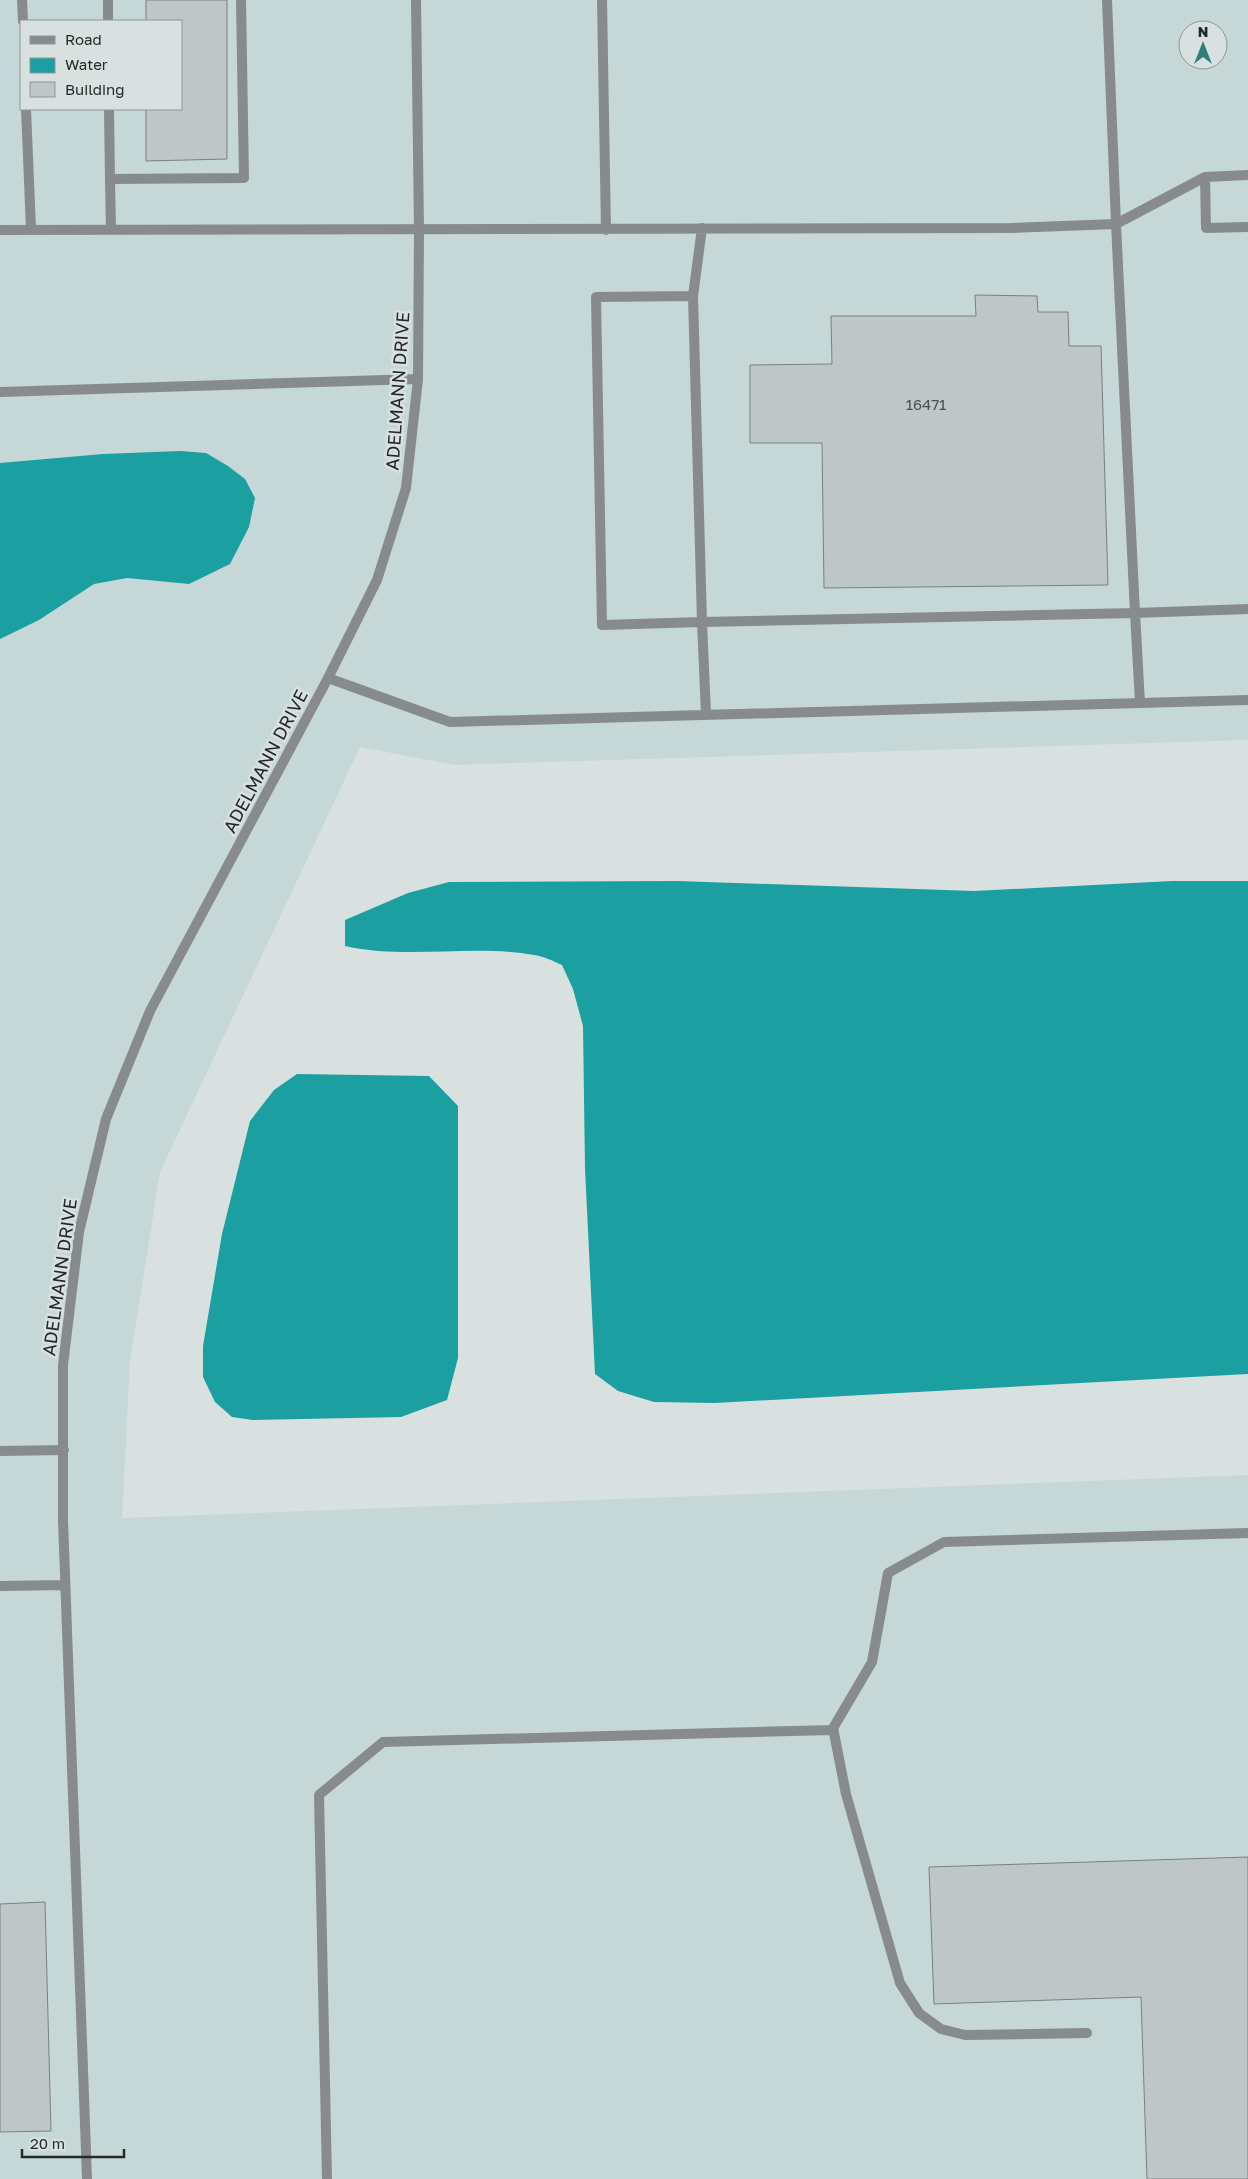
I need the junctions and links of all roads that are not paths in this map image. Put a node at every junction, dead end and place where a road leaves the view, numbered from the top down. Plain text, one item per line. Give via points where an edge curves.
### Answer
1 (22, 0) edge
2 (108, 0) edge
3 (241, 0) edge
4 (416, 0) edge
5 (602, 0) edge
6 (1107, 0) edge
7 (23, 20) edge
8 (108, 20) edge
9 (26, 110) edge
10 (109, 110) edge
11 (1248, 175) edge
12 (1205, 177) junction
13 (110, 180) junction
14 (1116, 224) junction
15 (702, 228) junction
16 (1248, 228) edge
17 (31, 229) junction
18 (0, 230) edge
19 (111, 230) junction
20 (419, 230) junction
21 (606, 230) junction
22 (693, 296) junction
23 (418, 379) junction
24 (0, 392) edge
25 (1248, 610) edge
26 (1134, 613) junction
27 (702, 622) junction
28 (328, 678) junction
29 (1248, 700) edge
30 (1140, 703) junction
31 (706, 715) junction
32 (64, 1450) junction
33 (0, 1451) edge
34 (1248, 1533) edge
35 (65, 1585) junction
36 (0, 1586) edge
37 (833, 1728) junction
38 (1087, 2033) dead end
39 (87, 2179) edge
40 (327, 2179) edge

1 - 7 street
2 - 8 street
3 - 13 street via 244,178
4 - 20 street, ADELMANN DRIVE
5 - 21 street
6 - 14 street
9 - 17 street
10 - 13 street
11 - 12 street
12 - 14 street
12 - 16 street via 1206,228
13 - 19 street
14 - 15 street via 1011,228
14 - 26 street
15 - 21 street
15 - 22 street
17 - 18 street
17 - 19 street
19 - 20 street
20 - 21 street
20 - 23 street, ADELMANN DRIVE
22 - 27 street
22 - 27 street via 596,297 602,625
23 - 24 street
23 - 28 street, ADELMANN DRIVE via 406,488 377,580
25 - 26 street
26 - 27 street
26 - 30 street
27 - 31 street
28 - 31 street via 450,722
28 - 32 street, ADELMANN DRIVE via 150,1011 106,1119 79,1232 62,1365
29 - 30 street
30 - 31 street
32 - 33 street
32 - 35 street, ADELMANN DRIVE via 62,1520
34 - 37 street via 944,1542 888,1573 872,1662
35 - 36 street
35 - 39 street, ADELMANN DRIVE
37 - 38 street via 846,1794 900,1983 919,2013 941,2029 965,2035
37 - 40 street via 383,1742 319,1795

